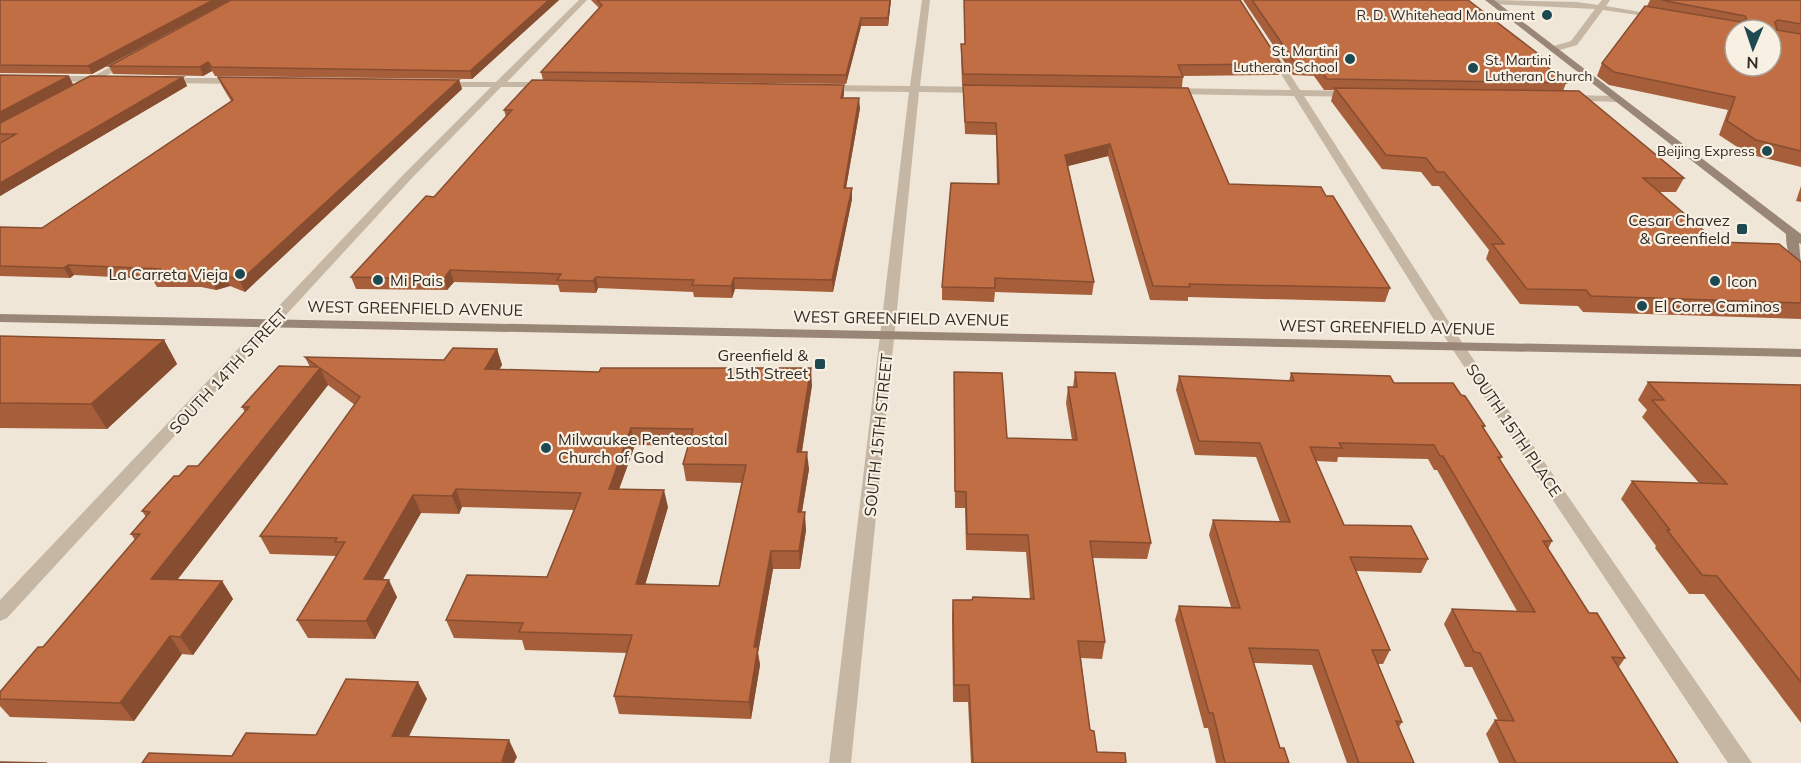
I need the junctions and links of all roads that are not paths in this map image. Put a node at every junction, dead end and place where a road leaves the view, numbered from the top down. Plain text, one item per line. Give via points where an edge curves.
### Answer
1 (583, 0) edge
2 (926, 0) edge
3 (1490, 1) edge
4 (1604, 3) edge
5 (1668, 18) edge
6 (1264, 41) edge
7 (1553, 49) junction
8 (132, 58) edge
9 (34, 78) edge
10 (93, 79) junction
11 (115, 79) edge
12 (150, 80) edge
13 (246, 81) edge
14 (425, 83) edge
15 (499, 84) junction
16 (557, 85) edge
17 (817, 88) edge
18 (914, 89) junction
19 (72, 90) edge
20 (995, 90) edge
21 (1160, 91) edge
22 (1298, 93) junction
23 (1367, 94) edge
24 (1556, 98) edge
25 (1617, 99) junction
26 (1796, 237) edge
27 (1801, 261) edge
28 (0, 318) edge
29 (273, 323) junction
30 (889, 335) junction
31 (1458, 347) junction
32 (1801, 353) edge
33 (0, 613) edge
34 (840, 763) edge
35 (1741, 763) edge

1 - 15 street, SOUTH 14TH STREET
2 - 18 street, SOUTH 15TH STREET
3 - 4 street
3 - 7 main road
4 - 5 street
4 - 7 street via 1574,43
6 - 22 street, SOUTH 15TH PLACE
7 - 25 main road
8 - 10 street
9 - 10 street
10 - 11 street
10 - 19 street
12 - 13 street
14 - 15 street
15 - 16 street
15 - 29 street, SOUTH 14TH STREET
17 - 18 street
18 - 20 street
18 - 30 street, SOUTH 15TH STREET
21 - 22 street
22 - 23 street
22 - 31 street, SOUTH 15TH PLACE
24 - 25 street
25 - 26 main road
26 - 27 main road via 1796,255
28 - 29 main road, WEST GREENFIELD AVENUE
29 - 30 main road, WEST GREENFIELD AVENUE
29 - 33 street, SOUTH 14TH STREET
30 - 31 main road, WEST GREENFIELD AVENUE
30 - 34 street, SOUTH 15TH STREET
31 - 32 main road, WEST GREENFIELD AVENUE
31 - 35 street, SOUTH 15TH PLACE

